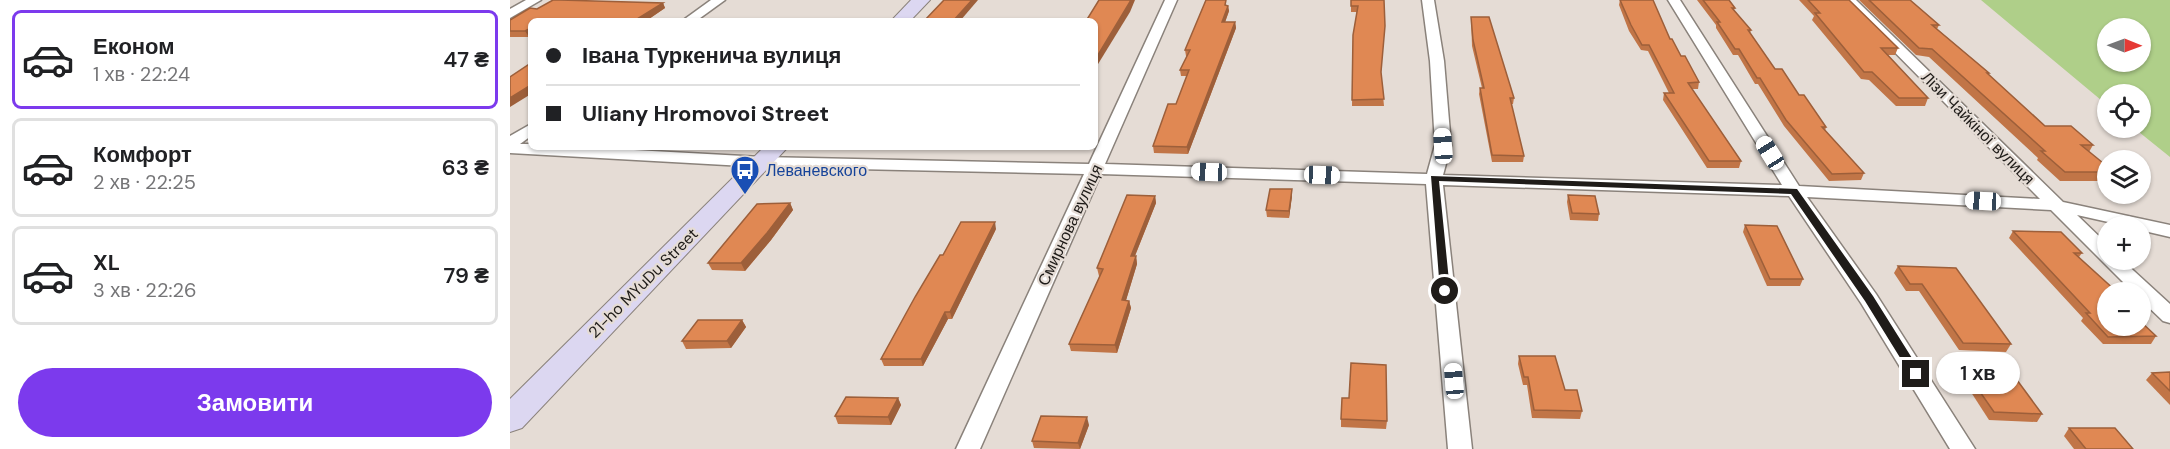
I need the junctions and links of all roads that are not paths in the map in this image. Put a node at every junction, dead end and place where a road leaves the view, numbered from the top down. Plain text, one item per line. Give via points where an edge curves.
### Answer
1 (719, 0) edge
2 (921, 0) edge
3 (1171, 0) edge
4 (1428, 0) edge
5 (1674, 0) edge
6 (1849, 0) edge
7 (510, 2) edge
8 (533, 2) edge
9 (510, 14) edge
10 (692, 18) edge
11 (903, 18) edge
12 (528, 131) edge
13 (510, 146) edge
14 (528, 147) edge
15 (625, 150) edge
16 (769, 155) edge
17 (1096, 169) junction
18 (1434, 178) junction
19 (1794, 191) junction
20 (2055, 205) junction
21 (2170, 231) edge
22 (2097, 245) edge
23 (2122, 270) edge
24 (2170, 316) edge
25 (510, 419) edge
26 (968, 449) edge
27 (1460, 449) edge
28 (1963, 449) edge

1 - 10 street
2 - 11 street
3 - 17 street, Смирнова вулиця
4 - 18 street via 1443,146
5 - 19 street
6 - 20 street, Лізи Чайкіної вулиця
7 - 8 street
8 - 9 street
12 - 13 street
13 - 14 street
15 - 16 street
16 - 17 street
16 - 25 street, 21-ho MYuDu Street
17 - 18 street
17 - 26 street, Смирнова вулиця
18 - 19 street
18 - 27 street
19 - 20 street
19 - 28 street via 1869,299
20 - 21 street
20 - 22 street, Лізи Чайкіної вулиця
23 - 24 street

